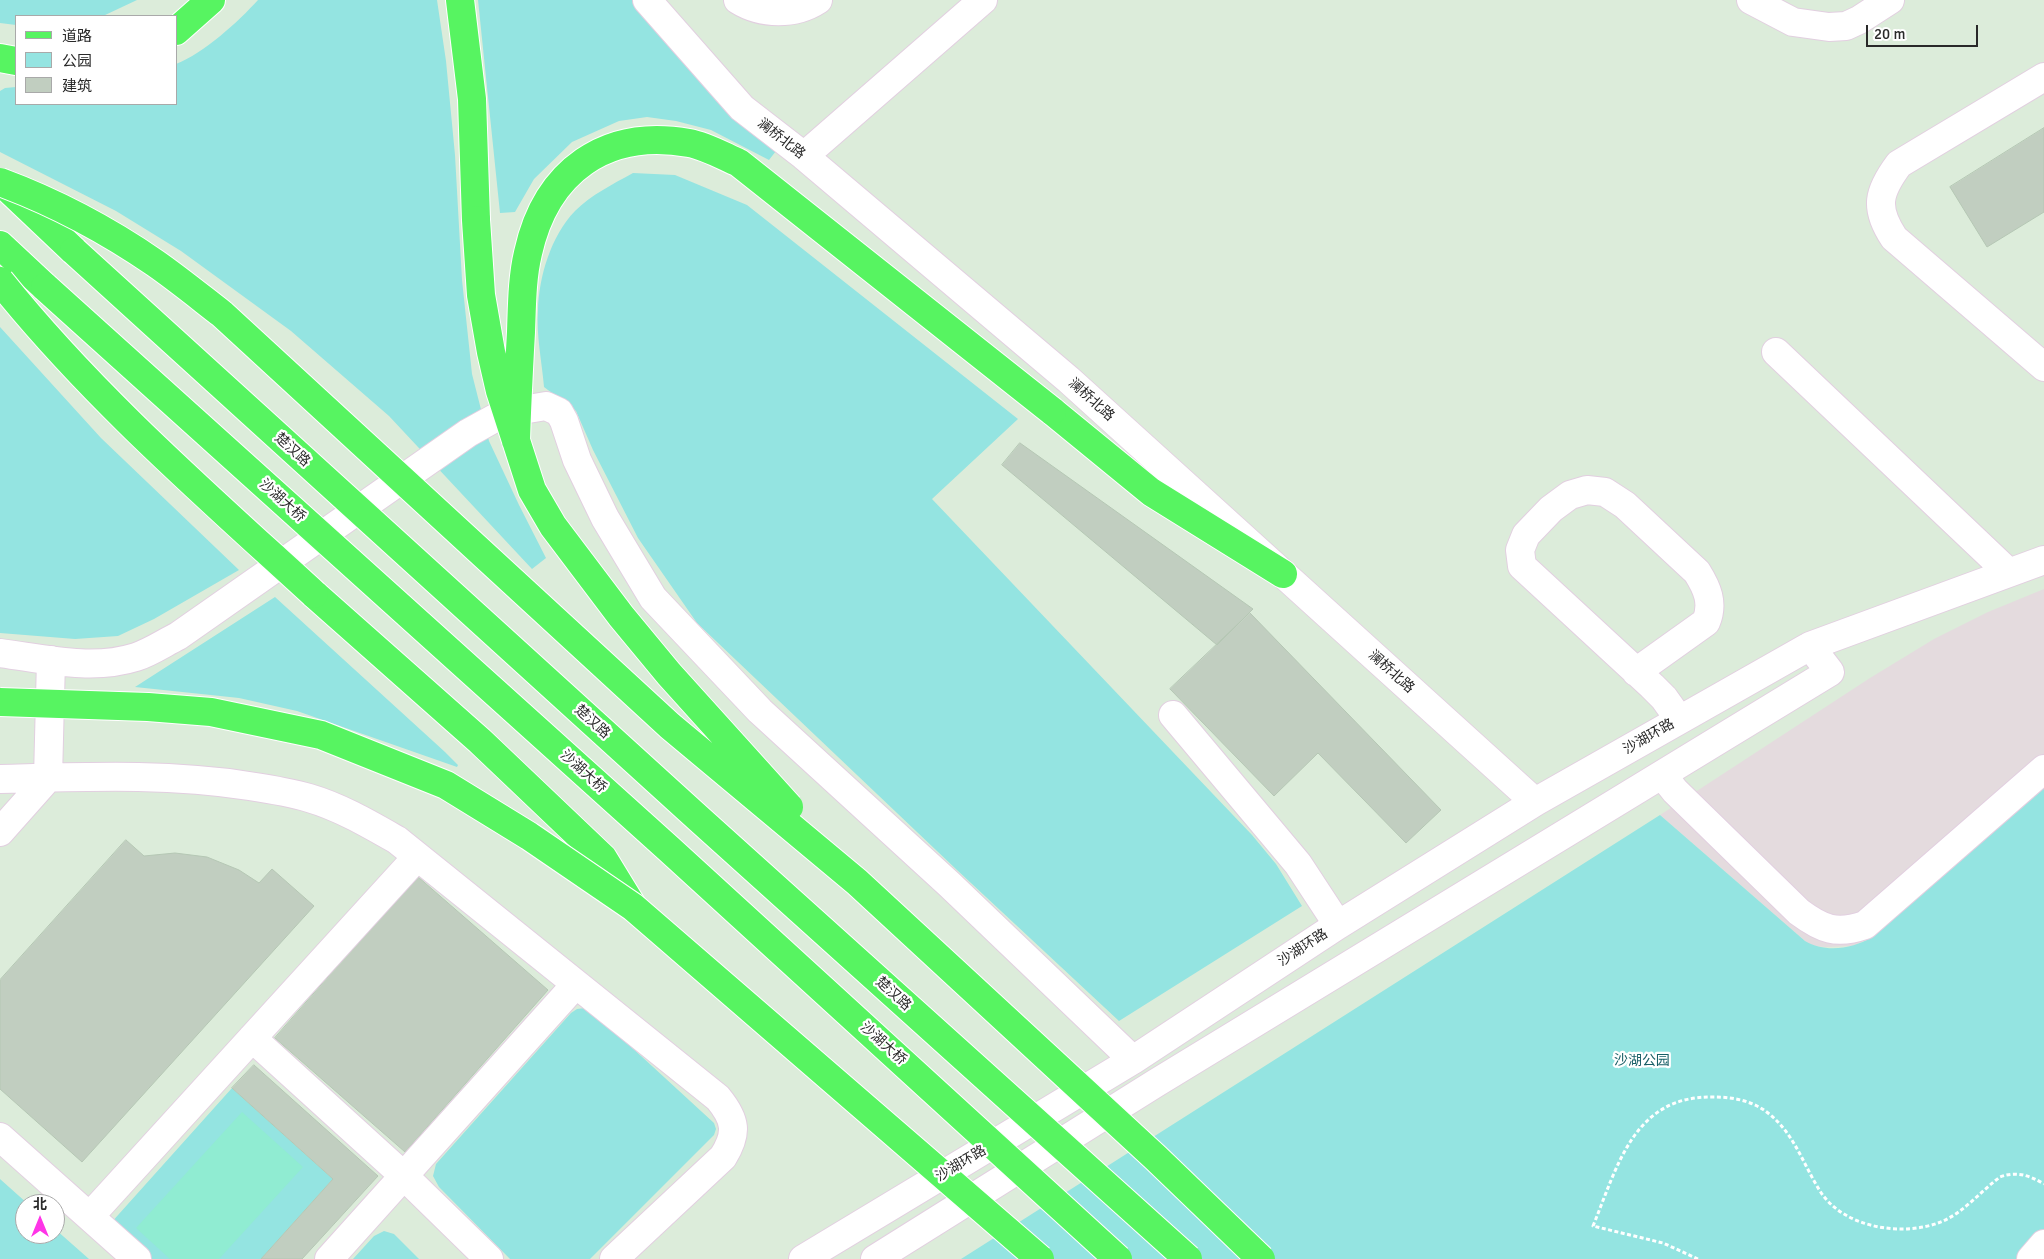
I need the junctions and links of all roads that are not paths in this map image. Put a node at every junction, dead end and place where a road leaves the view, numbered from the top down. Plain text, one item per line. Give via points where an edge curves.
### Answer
1 (210, 0) edge
2 (460, 0) edge
3 (648, 0) edge
4 (738, 0) edge
5 (818, 0) edge
6 (983, 0) edge
7 (1751, 0) edge
8 (1890, 0) edge
9 (178, 29) edge
10 (0, 58) edge
11 (15, 61) edge
12 (2044, 77) edge
13 (804, 156) junction
14 (0, 181) edge
15 (0, 245) edge
16 (0, 281) edge
17 (1776, 352) dead end
18 (2044, 367) edge
19 (516, 441) junction
20 (2044, 560) edge
21 (2008, 572) junction
22 (1283, 574) junction
23 (1810, 646) junction
24 (0, 653) edge
25 (51, 660) junction
26 (1644, 667) junction
27 (0, 702) edge
28 (1173, 715) dead end
29 (1684, 717) junction
30 (2044, 769) edge
31 (1662, 776) junction
32 (48, 778) junction
33 (0, 779) edge
34 (1535, 802) junction
35 (0, 832) edge
36 (417, 857) junction
37 (857, 882) junction
38 (633, 907) junction
39 (1338, 925) junction
40 (576, 984) junction
41 (252, 1038) junction
42 (1133, 1060) junction
43 (0, 1137) edge
44 (404, 1176) junction
45 (90, 1216) junction
46 (2044, 1244) edge
47 (137, 1259) edge
48 (329, 1259) edge
49 (489, 1259) edge
50 (614, 1259) edge
51 (803, 1259) edge
52 (875, 1259) edge
53 (1040, 1259) edge
54 (1118, 1259) edge
55 (1188, 1259) edge
56 (1261, 1259) edge
57 (2031, 1259) edge

1 - 9 main road
2 - 19 main road, bridge via 472,100 481,295 500,391
3 - 13 street, 澜桥北路 via 742,108
4 - 5 street via 766,10 790,12
6 - 13 street
7 - 8 street via 1793,22 1829,28 1846,26
10 - 11 main road
12 - 18 street via 1899,164 1881,193 1880,209 1894,238
13 - 22 street, 澜桥北路 via 1069,380
14 - 37 main road, bridge via 37,196 105,232 154,263 222,314 670,726
14 - 55 main road, 楚汉路, bridge via 705,825
15 - 54 main road, 沙湖大桥, bridge via 662,842
16 - 38 main road, bridge via 67,359 140,434 480,741 603,858
17 - 21 street
19 - 22 main road, bridge via 523,287 528,252 549,198 576,167 613,146 637,141 690,143 738,163 1151,492
19 - 37 main road, bridge via 532,490 553,526 621,616 669,674
20 - 21 street, 沙湖环路
21 - 23 street, 沙湖环路
22 - 34 street, 澜桥北路
23 - 29 street, 沙湖环路
23 - 31 street via 1830,672
24 - 25 street
25 - 32 street
25 - 42 street via 108,664 138,656 170,640 468,433 495,418 546,406 559,412 577,460 605,518 654,598 760,711 949,884
26 - 26 street via 1706,622 1710,608 1707,589 1697,572 1625,505 1604,492 1578,491 1551,509 1526,535 1520,550 1522,566
26 - 29 street
27 - 38 main road, bridge via 211,712 321,735 446,785 529,836
28 - 39 street via 1298,864
29 - 34 street, 沙湖环路
30 - 31 street via 1865,925 1848,930 1832,930 1815,924 1798,912
31 - 52 street via 1156,1083
32 - 33 street
32 - 35 street
32 - 36 street via 172,777 280,791 309,798 366,822 397,840
34 - 39 street, 沙湖环路
36 - 40 street
36 - 41 street
37 - 56 main road, bridge
38 - 53 main road, bridge
39 - 42 street, 沙湖环路
40 - 44 street
40 - 50 street via 718,1098 734,1125 733,1138 723,1157
41 - 44 street
41 - 45 street
42 - 51 street, 沙湖环路
43 - 45 street
44 - 48 street
44 - 49 street
45 - 47 street
46 - 57 street

